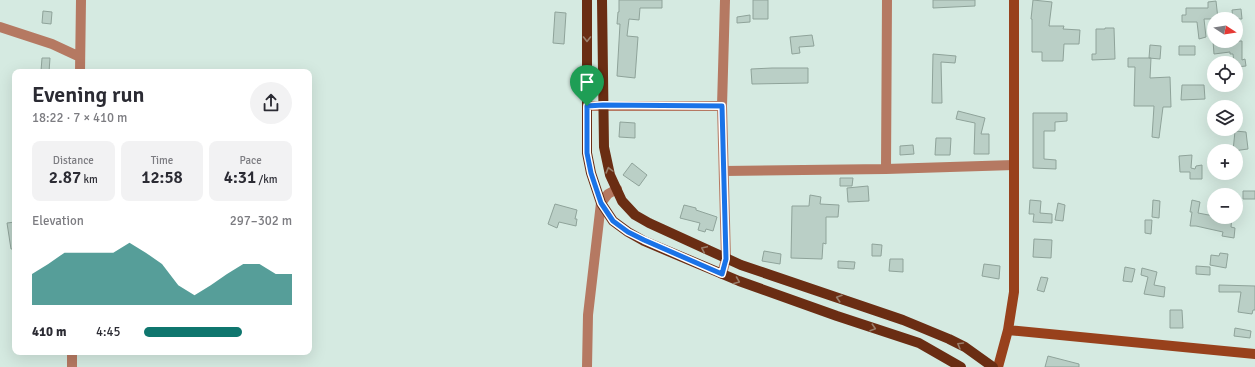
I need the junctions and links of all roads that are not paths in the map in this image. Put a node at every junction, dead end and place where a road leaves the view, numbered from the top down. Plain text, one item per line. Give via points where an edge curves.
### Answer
1 (81, 0) edge
2 (587, 0) edge
3 (602, 0) edge
4 (725, 0) edge
5 (887, 0) edge
6 (1014, 0) edge
7 (0, 27) edge
8 (80, 57) junction
9 (80, 69) edge
10 (603, 105) junction
11 (587, 106) junction
12 (722, 106) junction
13 (1014, 165) junction
14 (886, 169) junction
15 (724, 171) junction
16 (617, 189) junction
17 (601, 203) junction
18 (726, 259) junction
19 (722, 274) junction
20 (1008, 330) junction
21 (1255, 354) edge
22 (72, 355) edge
23 (72, 367) edge
24 (587, 367) edge
25 (961, 367) edge
26 (992, 367) edge
27 (998, 367) edge

1 - 8 street
2 -> 11 main road
3 - 10 main road
4 - 12 street
5 - 14 street
6 - 13 main road
7 - 8 street via 52,44
8 - 9 street
10 - 11 street
10 - 12 street
16 -> 10 main road via 610,175 604,146
11 - 17 main road via 587,153
12 - 15 street
13 - 14 street
13 - 20 main road via 1014,292
14 - 15 street
15 - 18 street
16 - 17 street via 608,194
18 -> 16 main road via 649,223 622,201
17 - 19 main road via 613,221 628,232
17 - 24 street via 588,315
18 - 19 street
26 -> 18 main road via 965,347 903,320
19 -> 25 main road via 919,343
20 - 21 main road
20 - 27 main road
22 - 23 street

